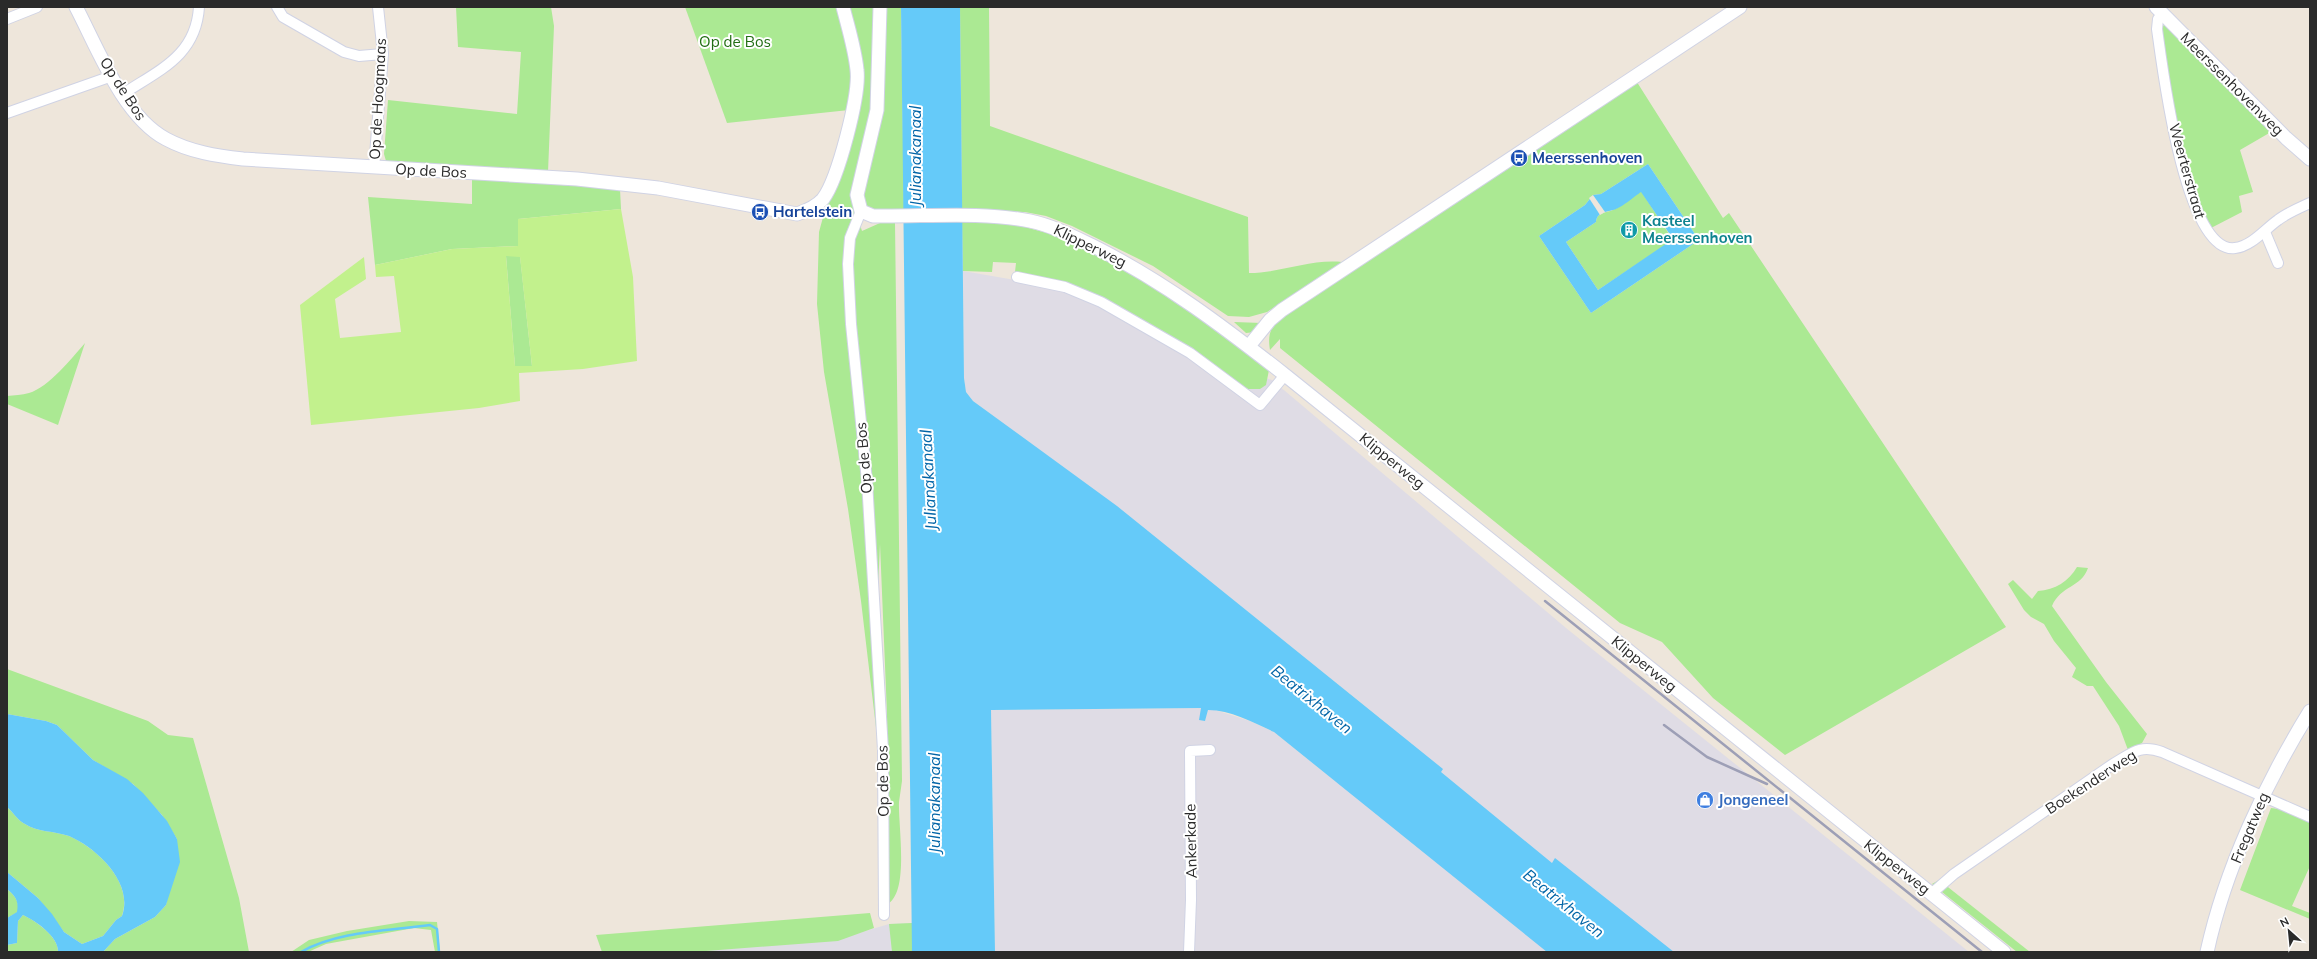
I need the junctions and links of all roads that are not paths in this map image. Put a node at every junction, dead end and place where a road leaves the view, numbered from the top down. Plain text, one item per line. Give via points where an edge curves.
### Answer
1 (37, 7) edge
2 (76, 7) edge
3 (199, 7) edge
4 (277, 7) edge
5 (378, 7) edge
6 (843, 7) edge
7 (880, 7) edge
8 (1740, 7) edge
9 (2159, 11) edge
10 (7, 19) edge
11 (383, 54) junction
12 (112, 76) junction
13 (123, 94) junction
14 (7, 113) edge
15 (2310, 159) edge
16 (374, 168) junction
17 (2310, 203) edge
18 (861, 211) junction
19 (2265, 232) junction
20 (2278, 263) dead end
21 (1017, 277) dead end
22 (1249, 346) junction
23 (1285, 375) junction
24 (2310, 711) edge
25 (1210, 750) dead end
26 (2262, 797) junction
27 (2310, 817) edge
28 (1931, 894) junction
29 (884, 915) dead end
30 (1190, 952) edge
31 (2004, 952) edge
32 (2207, 952) edge

1 - 10 street
2 - 12 street, Op de Bos
3 - 13 street via 194,33 181,54
4 - 11 street via 283,17 344,52 358,56
5 - 11 street, Op de Hoogmaas
6 - 16 street, Op de Bos via 857,70 857,89 850,123 830,185 820,202 806,211 797,214 786,213 658,188 577,179
7 - 18 street via 877,110 857,195
8 - 22 street via 1282,310 1270,320
9 - 15 street, Meerssenhovenweg
9 - 19 street, Weerterstraat via 2157,29 2173,125 2201,223 2213,239 2230,248 2238,247
11 - 16 street, Op de Hoogmaas
12 - 13 street, Op de Bos
12 - 14 street
13 - 16 street, Op de Bos via 144,123 153,130 166,139 200,152 220,157
17 - 19 street, Weerterstraat via 2281,218
18 - 22 street, Klipperweg via 873,216 999,216 1032,221 1082,240 1161,283
18 - 29 street, Op de Bos via 850,238 848,264 851,324 867,481 883,750
19 - 20 street
21 - 23 street via 1065,287 1101,302 1190,352 1260,405
22 - 23 street, Klipperweg
23 - 28 street, Klipperweg
24 - 26 street, Fregatweg
25 - 30 street, Ankerkade via 1190,751
26 - 27 street, Boekenderweg
26 - 28 street, Boekenderweg via 2162,752 2151,748 2140,749 2113,764 1954,874
26 - 32 street, Fregatweg via 2243,840
28 - 31 street, Klipperweg

